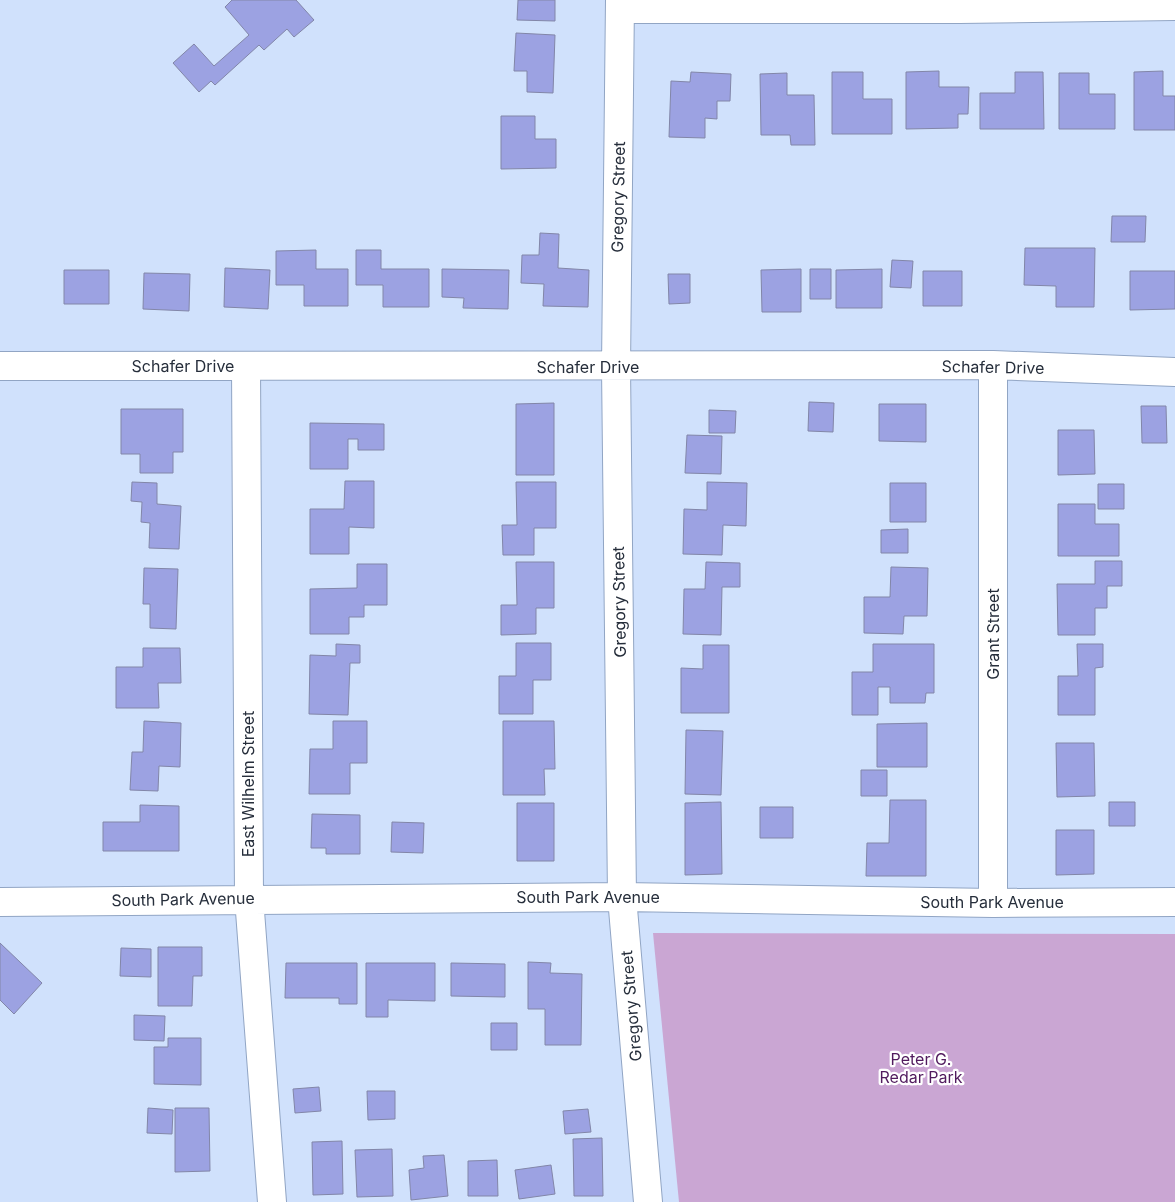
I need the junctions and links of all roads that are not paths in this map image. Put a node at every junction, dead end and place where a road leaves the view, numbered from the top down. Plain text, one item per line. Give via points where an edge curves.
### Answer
1 (620, 4) edge
2 (959, 4) edge
3 (1175, 6) edge
4 (993, 365) junction
5 (0, 366) edge
6 (246, 366) junction
7 (616, 367) junction
8 (1175, 372) edge
9 (622, 897) junction
10 (249, 898) junction
11 (0, 902) edge
12 (1175, 902) edge
13 (993, 903) junction
14 (272, 1202) edge
15 (648, 1202) edge

1 - 2 street
1 - 7 street, Gregory Street
2 - 3 street
4 - 7 street, Schafer Drive
4 - 8 street, Schafer Drive
4 - 13 street, Grant Street
5 - 6 street, Schafer Drive
6 - 7 street, Schafer Drive
6 - 10 street, East Wilhelm Street
7 - 9 street, Gregory Street
9 - 10 street, South Park Avenue
9 - 13 street, South Park Avenue
9 - 15 street, Gregory Street
10 - 11 street, South Park Avenue
10 - 14 street, East Wilhelm Street
12 - 13 street, South Park Avenue

